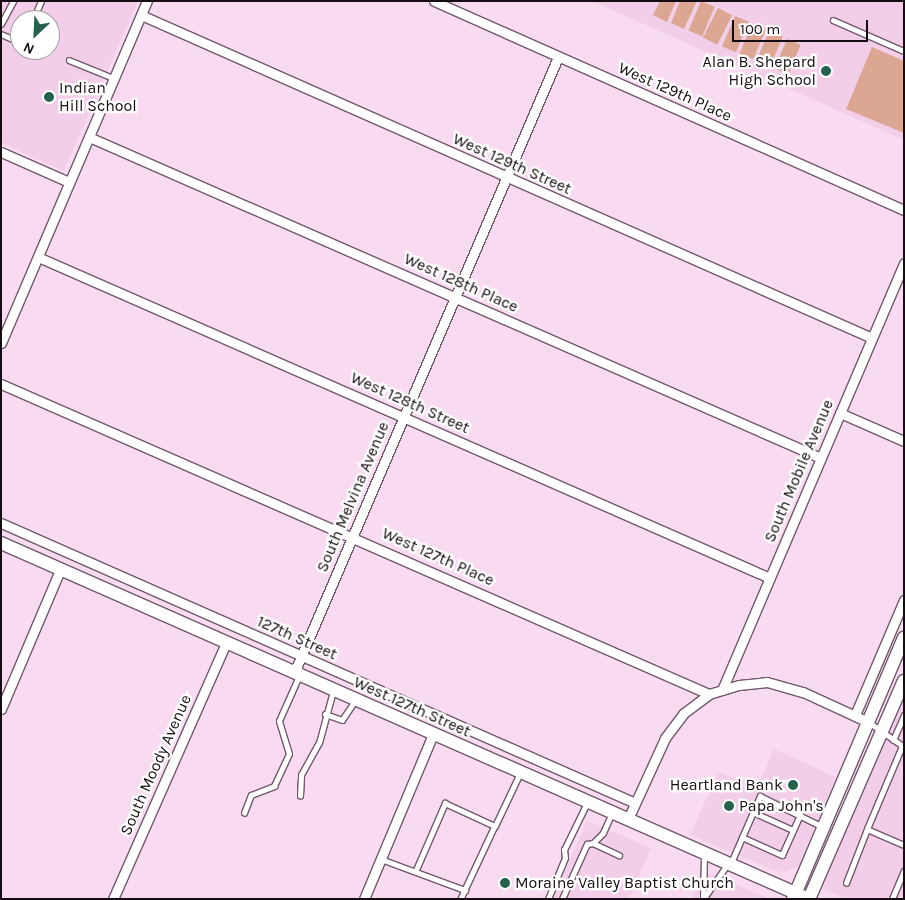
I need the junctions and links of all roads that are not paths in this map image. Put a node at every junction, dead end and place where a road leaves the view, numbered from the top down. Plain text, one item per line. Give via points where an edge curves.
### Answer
1 (13, 1) edge
2 (147, 1) edge
3 (434, 1) edge
4 (141, 15) junction
5 (833, 20) dead end
6 (1, 24) edge
7 (904, 51) edge
8 (558, 57) junction
9 (68, 60) dead end
10 (114, 78) junction
11 (89, 137) junction
12 (1, 152) edge
13 (506, 178) junction
14 (69, 182) junction
15 (904, 210) edge
16 (38, 256) junction
17 (904, 263) edge
18 (455, 297) junction
19 (872, 338) junction
20 (1, 343) edge
21 (1, 384) edge
22 (840, 413) junction
23 (404, 416) junction
24 (904, 441) edge
25 (822, 458) junction
26 (1, 524) edge
27 (353, 535) junction
28 (1, 543) edge
29 (60, 570) junction
30 (770, 578) junction
31 (904, 600) edge
32 (904, 638) edge
33 (226, 643) junction
34 (301, 656) junction
35 (297, 674) junction
36 (904, 680) edge
37 (333, 690) junction
38 (722, 690) junction
39 (709, 694) junction
40 (355, 700) junction
41 (1, 709) edge
42 (325, 714) junction
43 (904, 715) edge
44 (860, 718) junction
45 (433, 734) junction
46 (887, 736) junction
47 (903, 746) edge
48 (520, 772) junction
49 (300, 796) dead end
50 (588, 802) junction
51 (635, 803) junction
52 (612, 812) junction
53 (753, 812) junction
54 (244, 813) dead end
55 (800, 815) junction
56 (628, 819) junction
57 (495, 826) junction
58 (824, 828) junction
59 (867, 829) junction
60 (793, 830) junction
61 (742, 838) junction
62 (593, 843) junction
63 (904, 845) edge
64 (704, 853) junction
65 (619, 855) dead end
66 (381, 859) junction
67 (729, 864) junction
68 (416, 870) junction
69 (904, 871) edge
70 (846, 883) dead end
71 (465, 890) junction
72 (794, 896) edge
73 (114, 899) edge
74 (364, 899) edge
75 (461, 899) edge
76 (548, 899) edge
77 (562, 899) edge
78 (703, 899) edge
79 (809, 899) edge
80 (892, 899) edge

1 - 6 lane
2 - 4 street
3 - 8 street, West 129th Place
4 - 10 street
4 - 13 street, West 129th Street
5 - 7 lane
8 - 13 street, South Melvina Avenue
8 - 15 street, West 129th Place
9 - 10 lane
10 - 11 street
11 - 14 street
11 - 18 street, West 128th Place
12 - 14 street
13 - 18 street, South Melvina Avenue
13 - 19 street, West 129th Street
14 - 16 street
16 - 20 street
16 - 23 street, West 128th Street
17 - 19 street, South Mobile Avenue
18 - 23 street, South Melvina Avenue
18 - 25 street, West 128th Place
19 - 22 street, South Mobile Avenue
21 - 27 street, West 127th Place
22 - 24 street
22 - 25 street, South Mobile Avenue
23 - 27 street, South Melvina Avenue
23 - 30 street, West 128th Street
25 - 30 street, South Mobile Avenue
26 - 34 street, 127th Street
27 - 34 street, South Melvina Avenue
27 - 39 street, West 127th Place
28 - 29 main road, West 127th Street
29 - 33 main road, West 127th Street
29 - 41 street
30 - 38 street, South Mobile Avenue
31 - 44 street
32 - 44 main road
33 - 35 main road, West 127th Street
33 - 73 street, South Moody Avenue
34 - 35 street, South Melvina Avenue
34 - 51 street, 127th Street
35 - 37 main road, West 127th Street
35 - 54 lane via 279,721 280,732 288,743 286,761 274,786 251,795
36 - 46 main road
37 - 40 main road, West 127th Street
37 - 42 lane
38 - 39 street
38 - 44 street via 767,682 798,691
39 - 51 street via 674,724
40 - 42 lane via 342,720
40 - 45 main road, West 127th Street
42 - 49 lane via 319,743 301,775
43 - 46 lane
44 - 46 lane
44 - 58 main road
45 - 48 main road, West 127th Street
45 - 66 street
46 - 47 lane
46 - 79 main road
47 - 59 lane
48 - 50 main road, West 127th Street
48 - 57 lane
50 - 52 main road, West 127th Street
50 - 76 lane via 564,850 565,858
51 - 56 street
52 - 56 main road, West 127th Street
52 - 62 lane via 603,833
53 - 55 lane via 760,796
53 - 60 lane
53 - 61 lane
55 - 58 lane
55 - 60 lane
56 - 64 main road, West 127th Street
57 - 68 lane via 445,803
57 - 71 lane
58 - 72 main road
59 - 63 lane
59 - 70 lane
60 - 61 lane via 782,855
61 - 67 lane
62 - 65 lane
62 - 77 lane via 587,844
64 - 67 main road, West 127th Street
64 - 78 lane
66 - 68 lane
66 - 74 street
67 - 72 main road, West 127th Street
67 - 78 lane
68 - 71 lane
69 - 80 lane
71 - 75 lane
72 - 79 main road, West 127th Street

